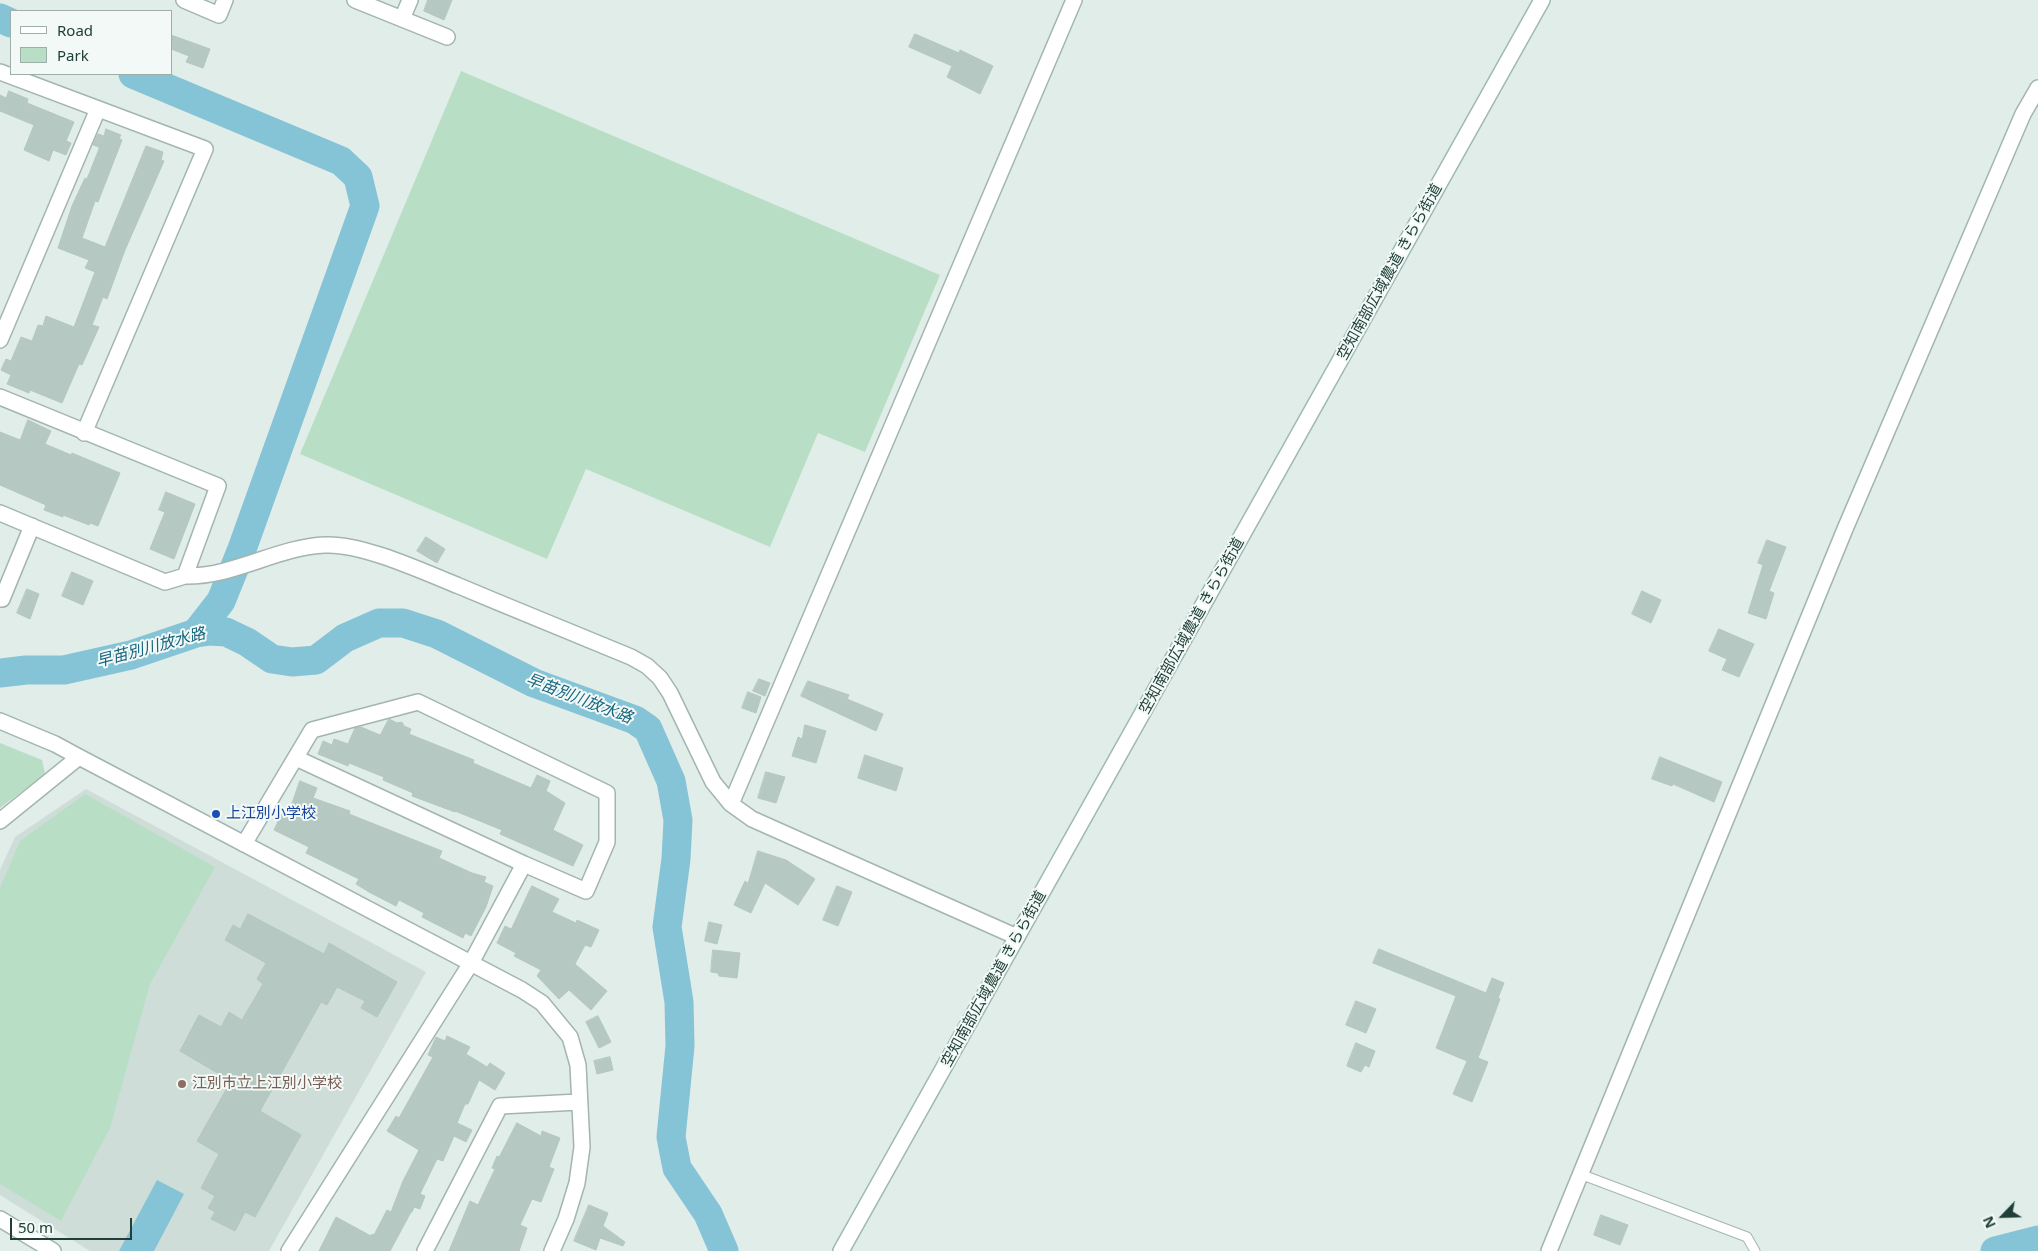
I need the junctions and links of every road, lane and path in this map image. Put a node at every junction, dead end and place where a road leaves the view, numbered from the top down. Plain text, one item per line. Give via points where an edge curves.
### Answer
1 (184, 0) edge
2 (225, 0) edge
3 (355, 0) edge
4 (410, 0) edge
5 (1074, 0) edge
6 (1542, 0) edge
7 (402, 19) junction
8 (447, 37) dead end
9 (0, 72) edge
10 (2038, 88) edge
11 (98, 109) junction
12 (0, 340) edge
13 (0, 397) edge
14 (84, 432) junction
15 (0, 513) edge
16 (32, 526) junction
17 (185, 576) junction
18 (0, 599) edge
19 (0, 721) edge
20 (79, 757) junction
21 (296, 758) junction
22 (731, 804) junction
23 (0, 821) edge
24 (244, 844) junction
25 (524, 864) junction
26 (1017, 937) junction
27 (470, 963) junction
28 (579, 1102) junction
29 (1580, 1174) junction
30 (0, 1219) edge
31 (53, 1251) edge
32 (289, 1251) edge
33 (425, 1251) edge
34 (552, 1251) edge
35 (841, 1251) edge
36 (1549, 1251) edge
37 (1755, 1251) edge

1 - 2 street via 219,15
3 - 7 street
4 - 7 street
5 - 22 street
6 - 26 street, 空知南部広域農道 きらら街道
7 - 8 street
9 - 11 street
10 - 29 street via 2023,114 1845,529
11 - 12 street
11 - 14 street via 206,149
13 - 14 street
14 - 17 street via 218,486
15 - 16 street
16 - 17 street via 165,582
16 - 18 street
17 - 22 street via 202,576 244,567 298,549 326,545 355,549 398,561 622,653 647,666 660,678 713,782
19 - 20 street
20 - 23 street
20 - 24 street
21 - 24 street
21 - 25 street
21 - 25 street via 312,730 418,702 607,793 607,842 586,891
22 - 26 street via 752,819
24 - 27 street
25 - 27 street
26 - 35 street, 空知南部広域農道 きらら街道
27 - 28 street via 542,1003 557,1020 570,1037 578,1065
27 - 32 street
28 - 33 street via 500,1106
28 - 34 street via 582,1147 577,1183
29 - 36 street
29 - 37 lane via 1747,1237
30 - 31 street

